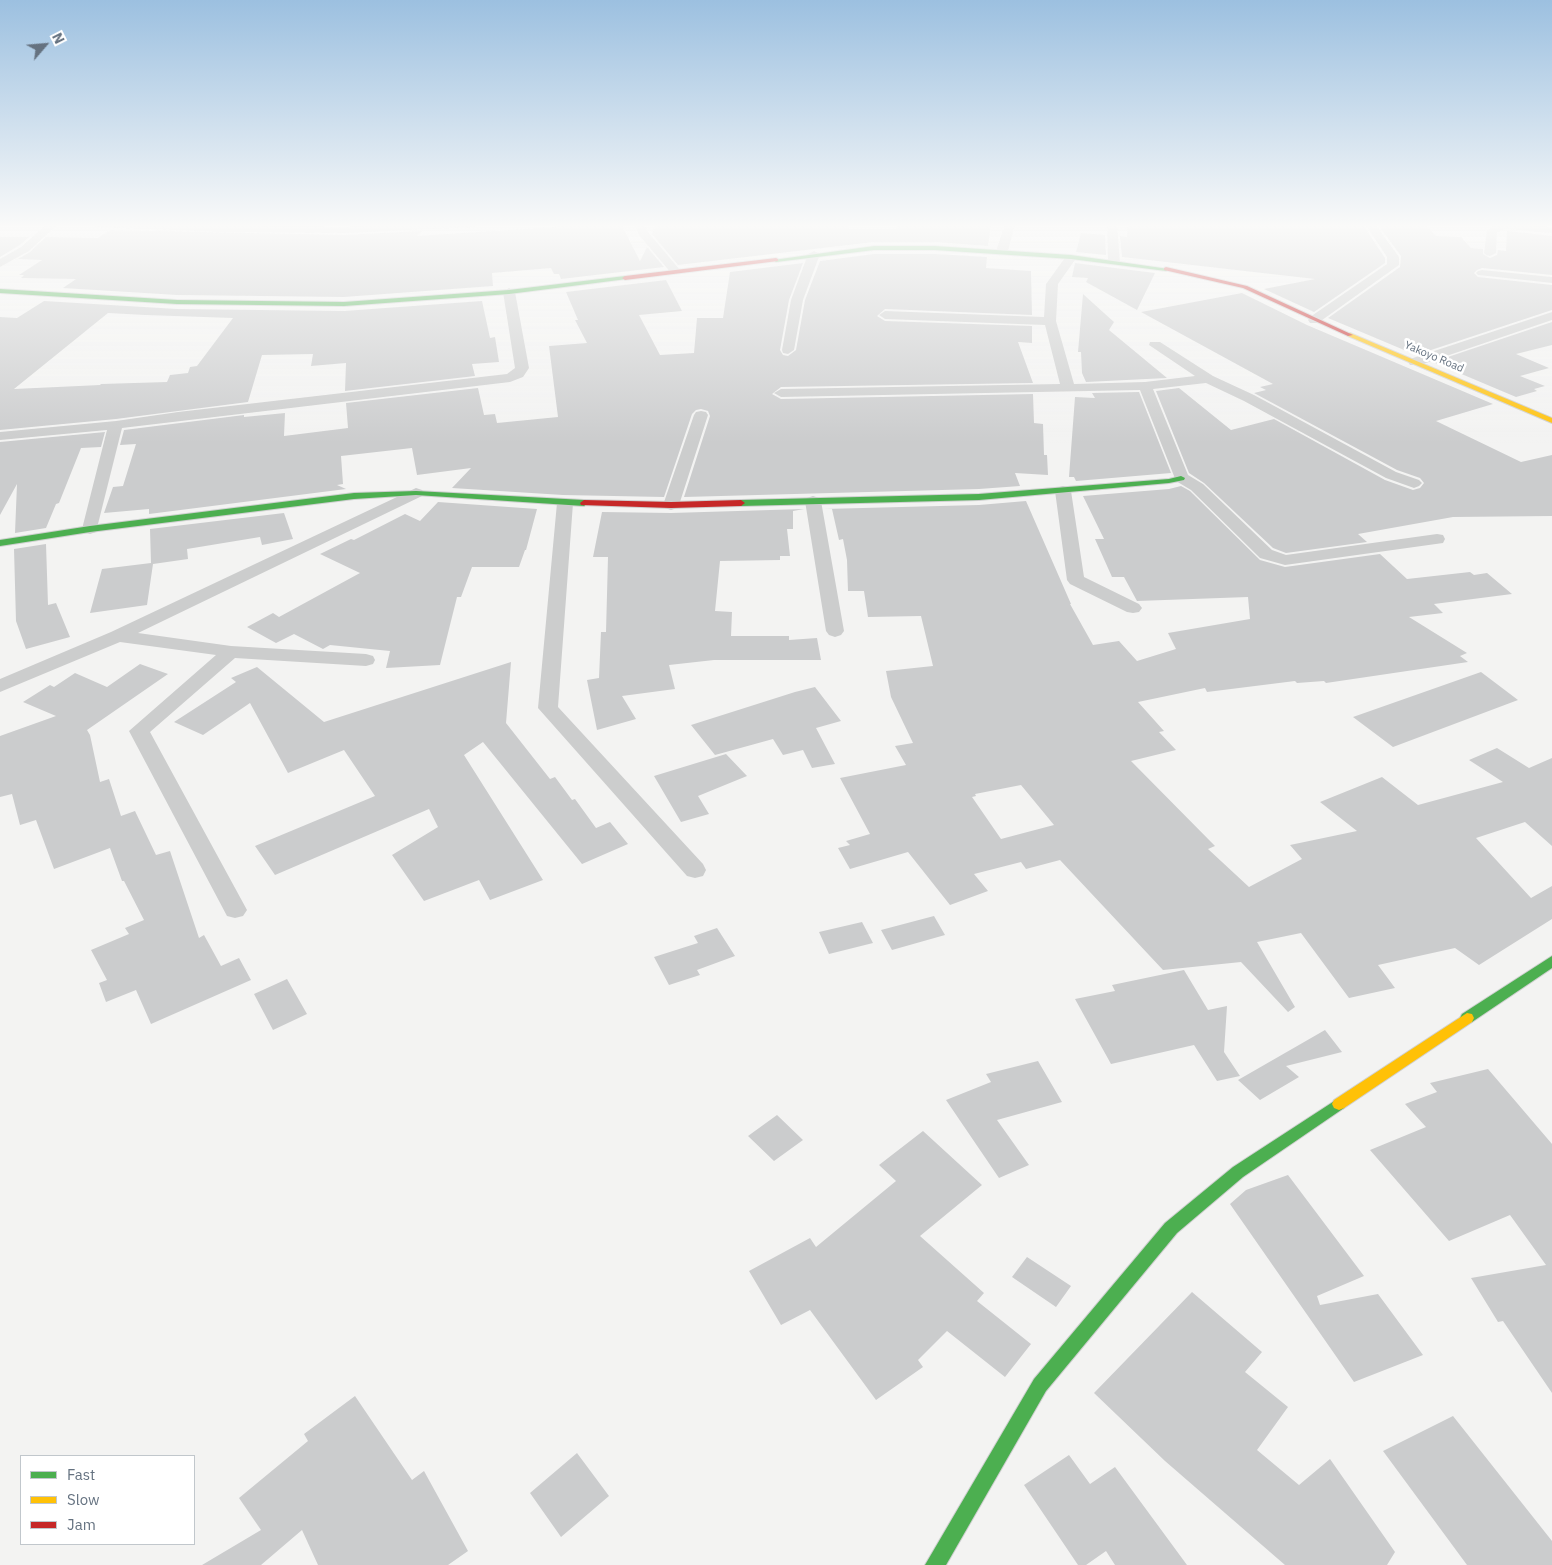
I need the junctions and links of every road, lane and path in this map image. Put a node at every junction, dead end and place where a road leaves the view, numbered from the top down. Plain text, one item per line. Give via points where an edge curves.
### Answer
1 (80, 297) edge
2 (440, 297) edge
3 (510, 297) edge
4 (799, 297) edge
5 (1051, 297) edge
6 (1265, 297) edge
7 (1347, 297) edge
8 (885, 315) dead end
9 (1552, 316) edge
10 (1314, 320) junction
11 (1050, 321) junction
12 (1155, 345) dead end
13 (788, 350) dead end
14 (1415, 362) junction
15 (1208, 379) junction
16 (1145, 386) junction
17 (1068, 388) junction
18 (781, 393) dead end
19 (701, 415) dead end
20 (1552, 422) edge
21 (116, 425) junction
22 (0, 436) edge
23 (1181, 478) junction
24 (1414, 483) dead end
25 (1063, 491) junction
26 (416, 493) junction
27 (813, 501) junction
28 (565, 502) junction
29 (671, 505) junction
30 (90, 529) junction
31 (1437, 539) dead end
32 (0, 543) edge
33 (1133, 608) dead end
34 (835, 632) dead end
35 (118, 636) junction
36 (231, 652) junction
37 (366, 660) dead end
38 (0, 686) edge
39 (695, 870) dead end
40 (235, 910) dead end
41 (1552, 961) edge
42 (935, 1565) edge

1 - 2 main road, Yakoyo Road via 344,304
3 - 21 street via 522,368 510,378
4 - 13 street
5 - 11 street
6 - 10 main road, Yakoyo Road
7 - 10 street
8 - 11 street
9 - 14 street
10 - 14 main road, Yakoyo Road
11 - 17 street
12 - 15 street
14 - 20 main road, Yakoyo Road
15 - 16 street
15 - 24 street via 1391,475
16 - 17 street
16 - 23 street
17 - 18 street
19 - 29 street
21 - 22 street
21 - 30 street
23 - 25 main road
23 - 31 street via 1198,487 1266,554 1285,560
25 - 27 main road via 979,497
25 - 33 street via 1076,580
26 - 28 main road
26 - 30 main road via 354,496
26 - 35 street
27 - 29 main road
27 - 34 street
28 - 29 main road
28 - 39 street via 548,708
30 - 32 main road
35 - 36 street
35 - 38 street
36 - 37 street
36 - 40 street via 139,731
41 - 42 main road via 1238,1172 1171,1228 1040,1385

